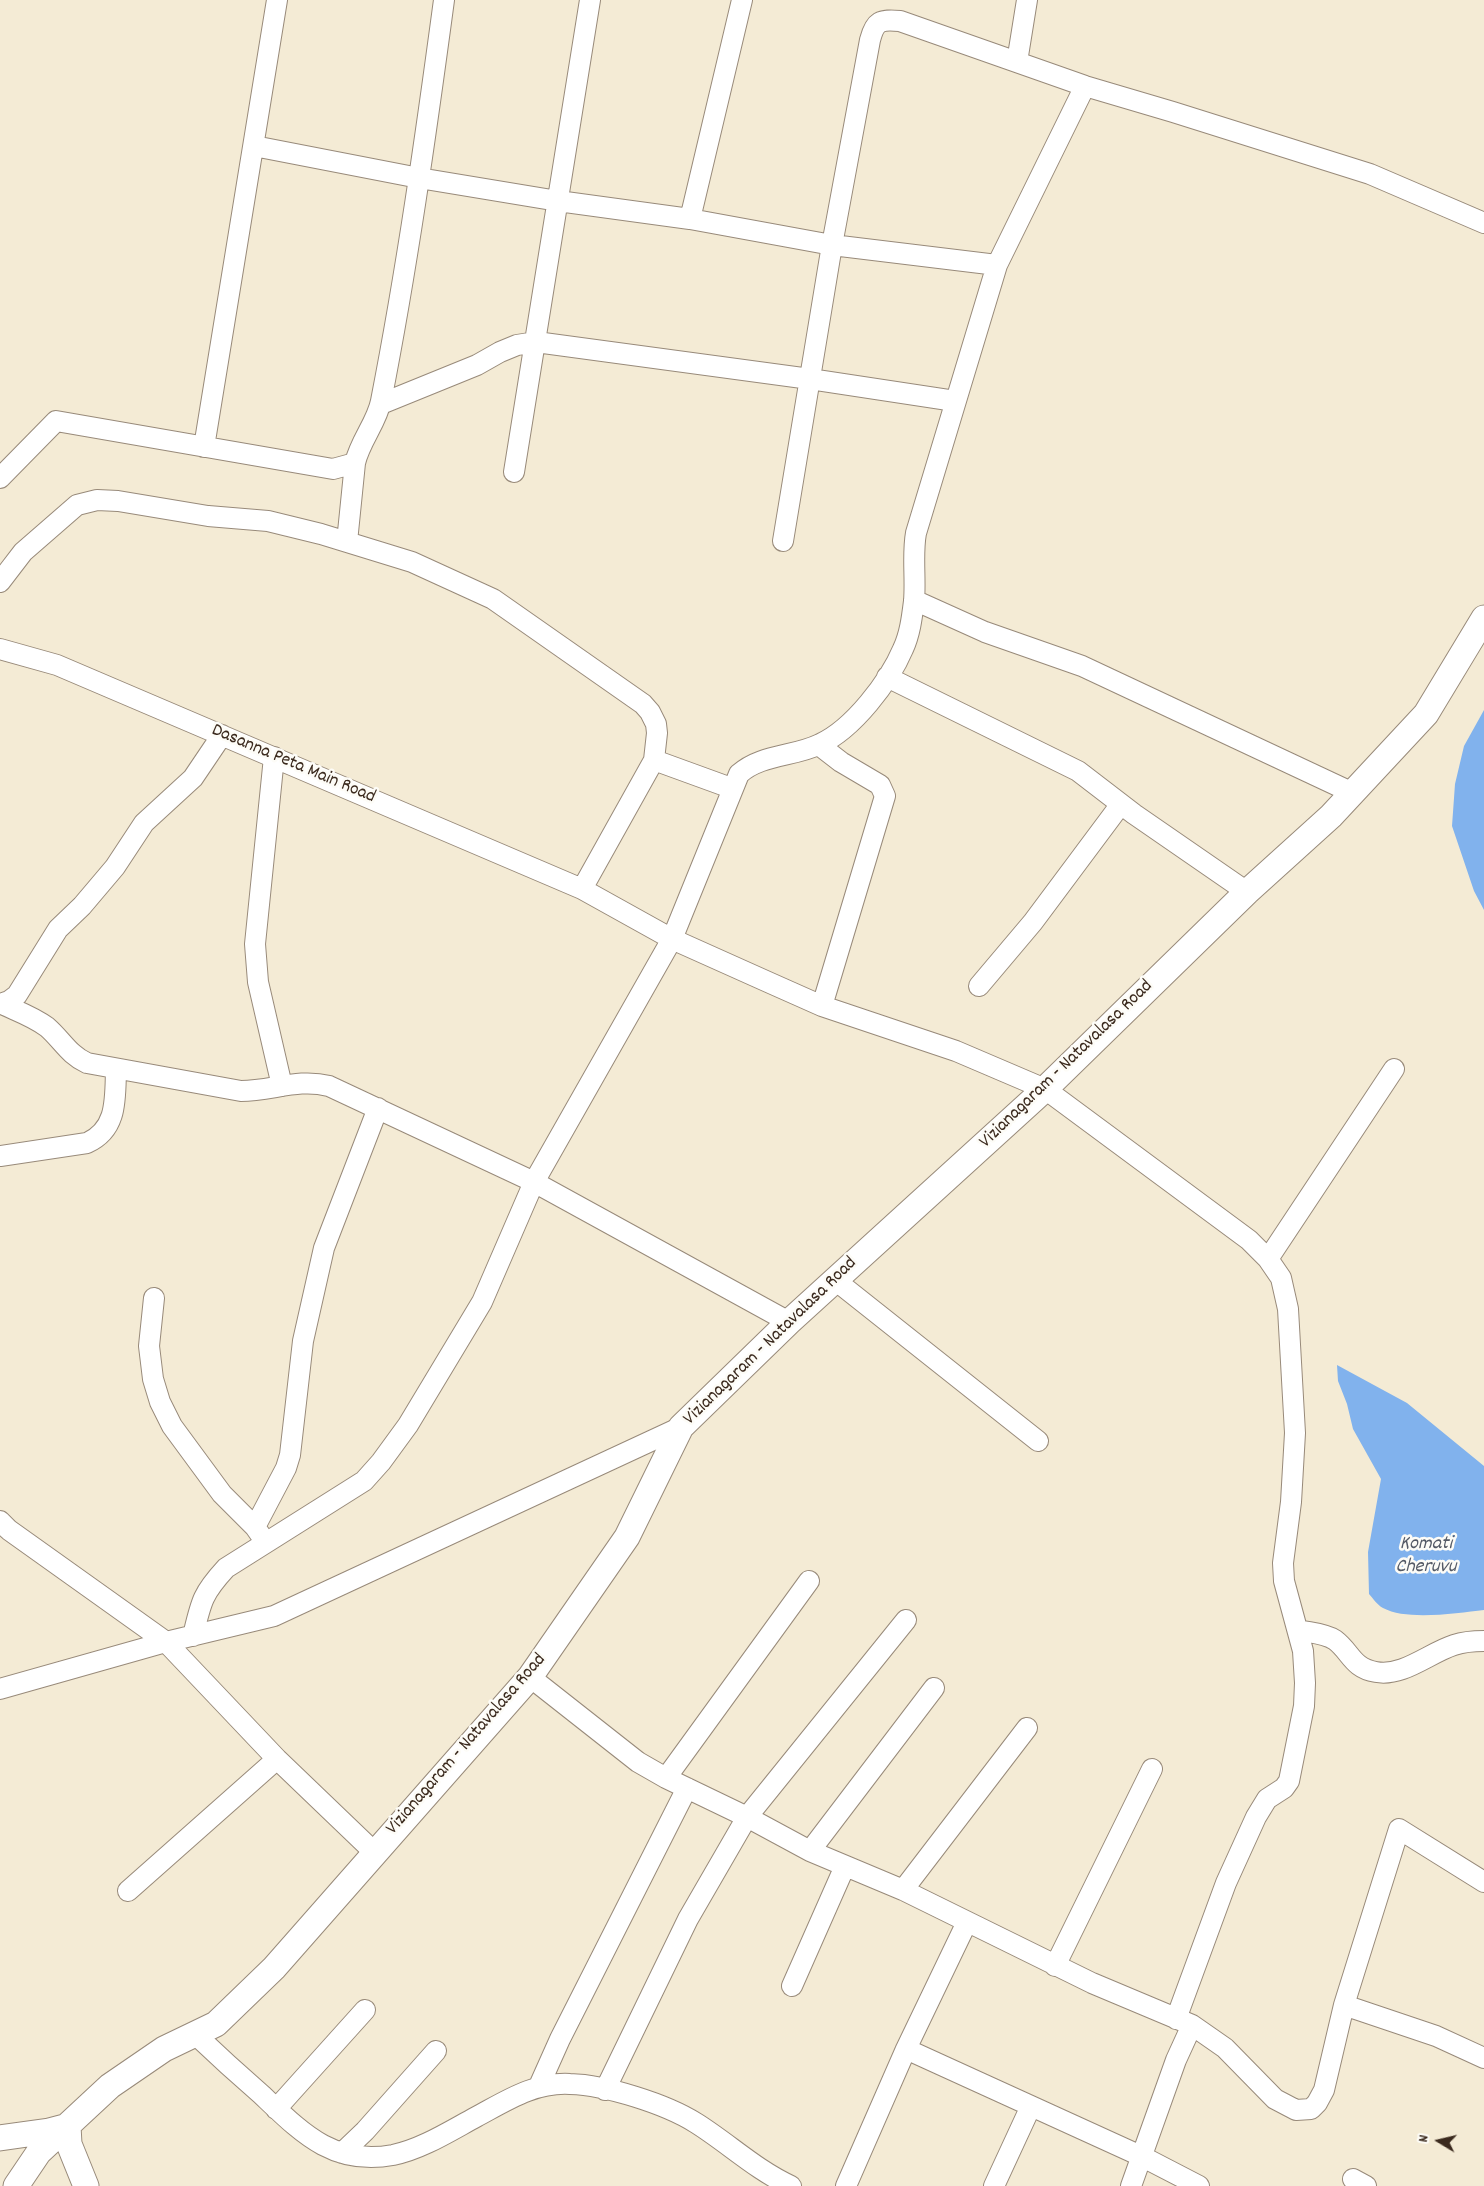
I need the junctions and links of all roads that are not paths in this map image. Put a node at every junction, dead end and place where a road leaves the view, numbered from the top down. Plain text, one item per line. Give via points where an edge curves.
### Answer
1 (278, 0) edge
2 (444, 0) edge
3 (590, 0) edge
4 (742, 0) edge
5 (1027, 0) edge
6 (1017, 62) junction
7 (1085, 86) junction
8 (254, 146) junction
9 (420, 178) junction
10 (558, 201) junction
11 (690, 219) junction
12 (1484, 223) edge
13 (832, 246) junction
14 (997, 265) junction
15 (536, 342) junction
16 (810, 379) junction
17 (955, 401) junction
18 (381, 404) junction
19 (204, 447) junction
20 (355, 463) junction
21 (514, 472) dead end
22 (0, 478) edge
23 (783, 541) dead end
24 (347, 542) junction
25 (0, 582) edge
26 (914, 600) junction
27 (1484, 618) edge
28 (0, 649) edge
29 (887, 677) junction
30 (222, 735) junction
31 (819, 745) junction
32 (274, 757) junction
33 (654, 760) junction
34 (731, 788) junction
35 (1353, 793) junction
36 (1121, 804) junction
37 (582, 889) junction
38 (1247, 892) junction
39 (672, 940) junction
40 (978, 986) dead end
41 (1, 1004) edge
42 (822, 1006) junction
43 (116, 1069) junction
44 (1394, 1069) dead end
45 (282, 1086) junction
46 (1045, 1089) junction
47 (378, 1108) junction
48 (0, 1156) edge
49 (534, 1182) junction
50 (1268, 1259) junction
51 (835, 1280) junction
52 (154, 1298) dead end
53 (789, 1322) junction
54 (681, 1427) junction
55 (1038, 1442) dead end
56 (3, 1530) edge
57 (260, 1535) junction
58 (809, 1581) dead end
59 (906, 1620) dead end
60 (1298, 1630) junction
61 (193, 1636) junction
62 (1484, 1641) edge
63 (166, 1642) junction
64 (530, 1677) junction
65 (934, 1688) dead end
66 (0, 1689) edge
67 (1027, 1728) dead end
68 (277, 1759) junction
69 (1152, 1769) dead end
70 (666, 1778) junction
71 (687, 1788) junction
72 (747, 1817) junction
73 (810, 1851) junction
74 (375, 1853) junction
75 (845, 1866) junction
76 (1484, 1882) edge
77 (903, 1890) junction
78 (128, 1892) dead end
79 (967, 1922) junction
80 (1055, 1966) junction
81 (792, 1986) dead end
82 (1344, 2005) junction
83 (365, 2010) dead end
84 (1184, 2022) junction
85 (195, 2034) junction
86 (906, 2049) junction
87 (436, 2051) dead end
88 (1484, 2058) edge
89 (539, 2086) junction
90 (605, 2090) junction
91 (1031, 2106) junction
92 (276, 2109) junction
93 (68, 2126) junction
94 (0, 2138) edge
95 (342, 2153) junction
96 (1143, 2157) junction
97 (17, 2180) edge
98 (86, 2186) edge
99 (791, 2186) edge
100 (846, 2186) edge
101 (994, 2186) edge
102 (1131, 2186) edge
103 (1199, 2186) edge

1 - 8 street
2 - 9 street
3 - 10 street
4 - 11 street
5 - 6 street
6 - 7 street
6 - 13 street via 900,21 879,22 870,40
7 - 12 street via 1370,174
7 - 14 street
8 - 9 street
8 - 19 street
9 - 10 street
9 - 18 street
10 - 11 street
10 - 15 street
11 - 13 street
13 - 14 street
13 - 16 street
14 - 17 street
15 - 16 street
15 - 18 street via 500,352 477,365
15 - 21 street
16 - 17 street
16 - 23 street
17 - 26 street via 913,547
18 - 20 street
19 - 20 street via 333,469
19 - 22 street via 56,421
20 - 24 street
24 - 25 street via 268,521 97,500 76,505 23,552
24 - 33 street via 412,562 493,600 642,704 656,724
26 - 29 street via 910,630
26 - 35 street via 985,632 1082,666
27 - 35 main road, Vizianagaram - Natavalasa Road via 1426,714
28 - 30 street, Dasanna Peta Main Road via 57,665
29 - 31 street via 870,701 840,732
29 - 36 street via 1078,771
30 - 32 street, Dasanna Peta Main Road
30 - 41 street via 193,778 144,823 115,867 58,929 18,995
31 - 34 street via 746,767
31 - 42 street via 880,785 885,796
32 - 37 street, Dasanna Peta Main Road
32 - 45 street via 255,944 258,982
33 - 34 street
33 - 37 street
34 - 39 street
35 - 38 main road, Vizianagaram - Natavalasa Road
36 - 38 street
36 - 40 street via 1033,922
37 - 39 street, Dasanna Peta Main Road
38 - 46 main road, Vizianagaram - Natavalasa Road
39 - 42 street, Dasanna Peta Main Road
39 - 49 street
41 - 43 street via 38,1020 78,1059
42 - 46 street, Dasanna Peta Main Road via 956,1051
43 - 45 street via 241,1091
43 - 48 street via 111,1120 98,1138 87,1143
44 - 50 street
45 - 47 street via 316,1082
46 - 50 street, Dasanna Peta Main Road via 1248,1240
46 - 51 main road, Vizianagaram - Natavalasa Road
47 - 49 street
47 - 57 street via 324,1248 303,1341 290,1455
49 - 53 street
49 - 57 street via 482,1302 408,1425 381,1462 364,1482
50 - 60 street, Dasanna Peta Main Road via 1281,1278 1288,1309 1295,1433 1291,1502 1282,1563
51 - 53 main road, Vizianagaram - Natavalasa Road
51 - 55 street
52 - 57 street via 149,1346 160,1402 172,1426 222,1494
53 - 54 main road, Vizianagaram - Natavalasa Road
54 - 61 street via 274,1616
54 - 64 main road, Vizianagaram - Natavalasa Road via 627,1537
56 - 63 street
57 - 61 street via 209,1586 200,1604
58 - 70 street
59 - 72 street
60 - 62 street via 1328,1637 1342,1646 1352,1661 1362,1668 1383,1673 1400,1669 1455,1644
60 - 84 street, Dasanna Peta Main Road via 1305,1682 1292,1774 1284,1788 1267,1799 1256,1817 1226,1883
61 - 63 street
63 - 66 street
63 - 68 street
64 - 70 street via 638,1762
64 - 74 main road, Vizianagaram - Natavalasa Road
65 - 73 street
67 - 77 street
68 - 74 street
68 - 78 street
69 - 80 street
70 - 71 street
71 - 72 street
71 - 89 street
72 - 73 street
72 - 90 street via 688,1919
73 - 75 street
74 - 85 main road, Vizianagaram - Natavalasa Road via 274,1968 216,2024
75 - 77 street
75 - 81 street
76 - 82 street via 1399,1830
77 - 79 street
79 - 80 street
79 - 86 street
80 - 84 street
82 - 84 street via 1324,2090 1317,2103 1304,2111 1275,2099 1225,2048
82 - 88 street via 1436,2036
83 - 92 street
84 - 96 street, Dasanna Peta Main Road via 1176,2060
85 - 92 street
85 - 93 main road, Vizianagaram - Natavalasa Road via 164,2049 110,2086
86 - 91 street
86 - 100 street
87 - 95 street
89 - 90 street via 572,2084
89 - 95 street via 426,2143 395,2154 373,2158
90 - 99 street via 653,2103 695,2122
91 - 96 street
91 - 101 street
92 - 95 street via 306,2136
93 - 94 main road
93 - 97 main road, Vizianagaram - Natavalasa Road via 39,2152
93 - 98 main road via 69,2144
96 - 102 street, Dasanna Peta Main Road
96 - 103 street

